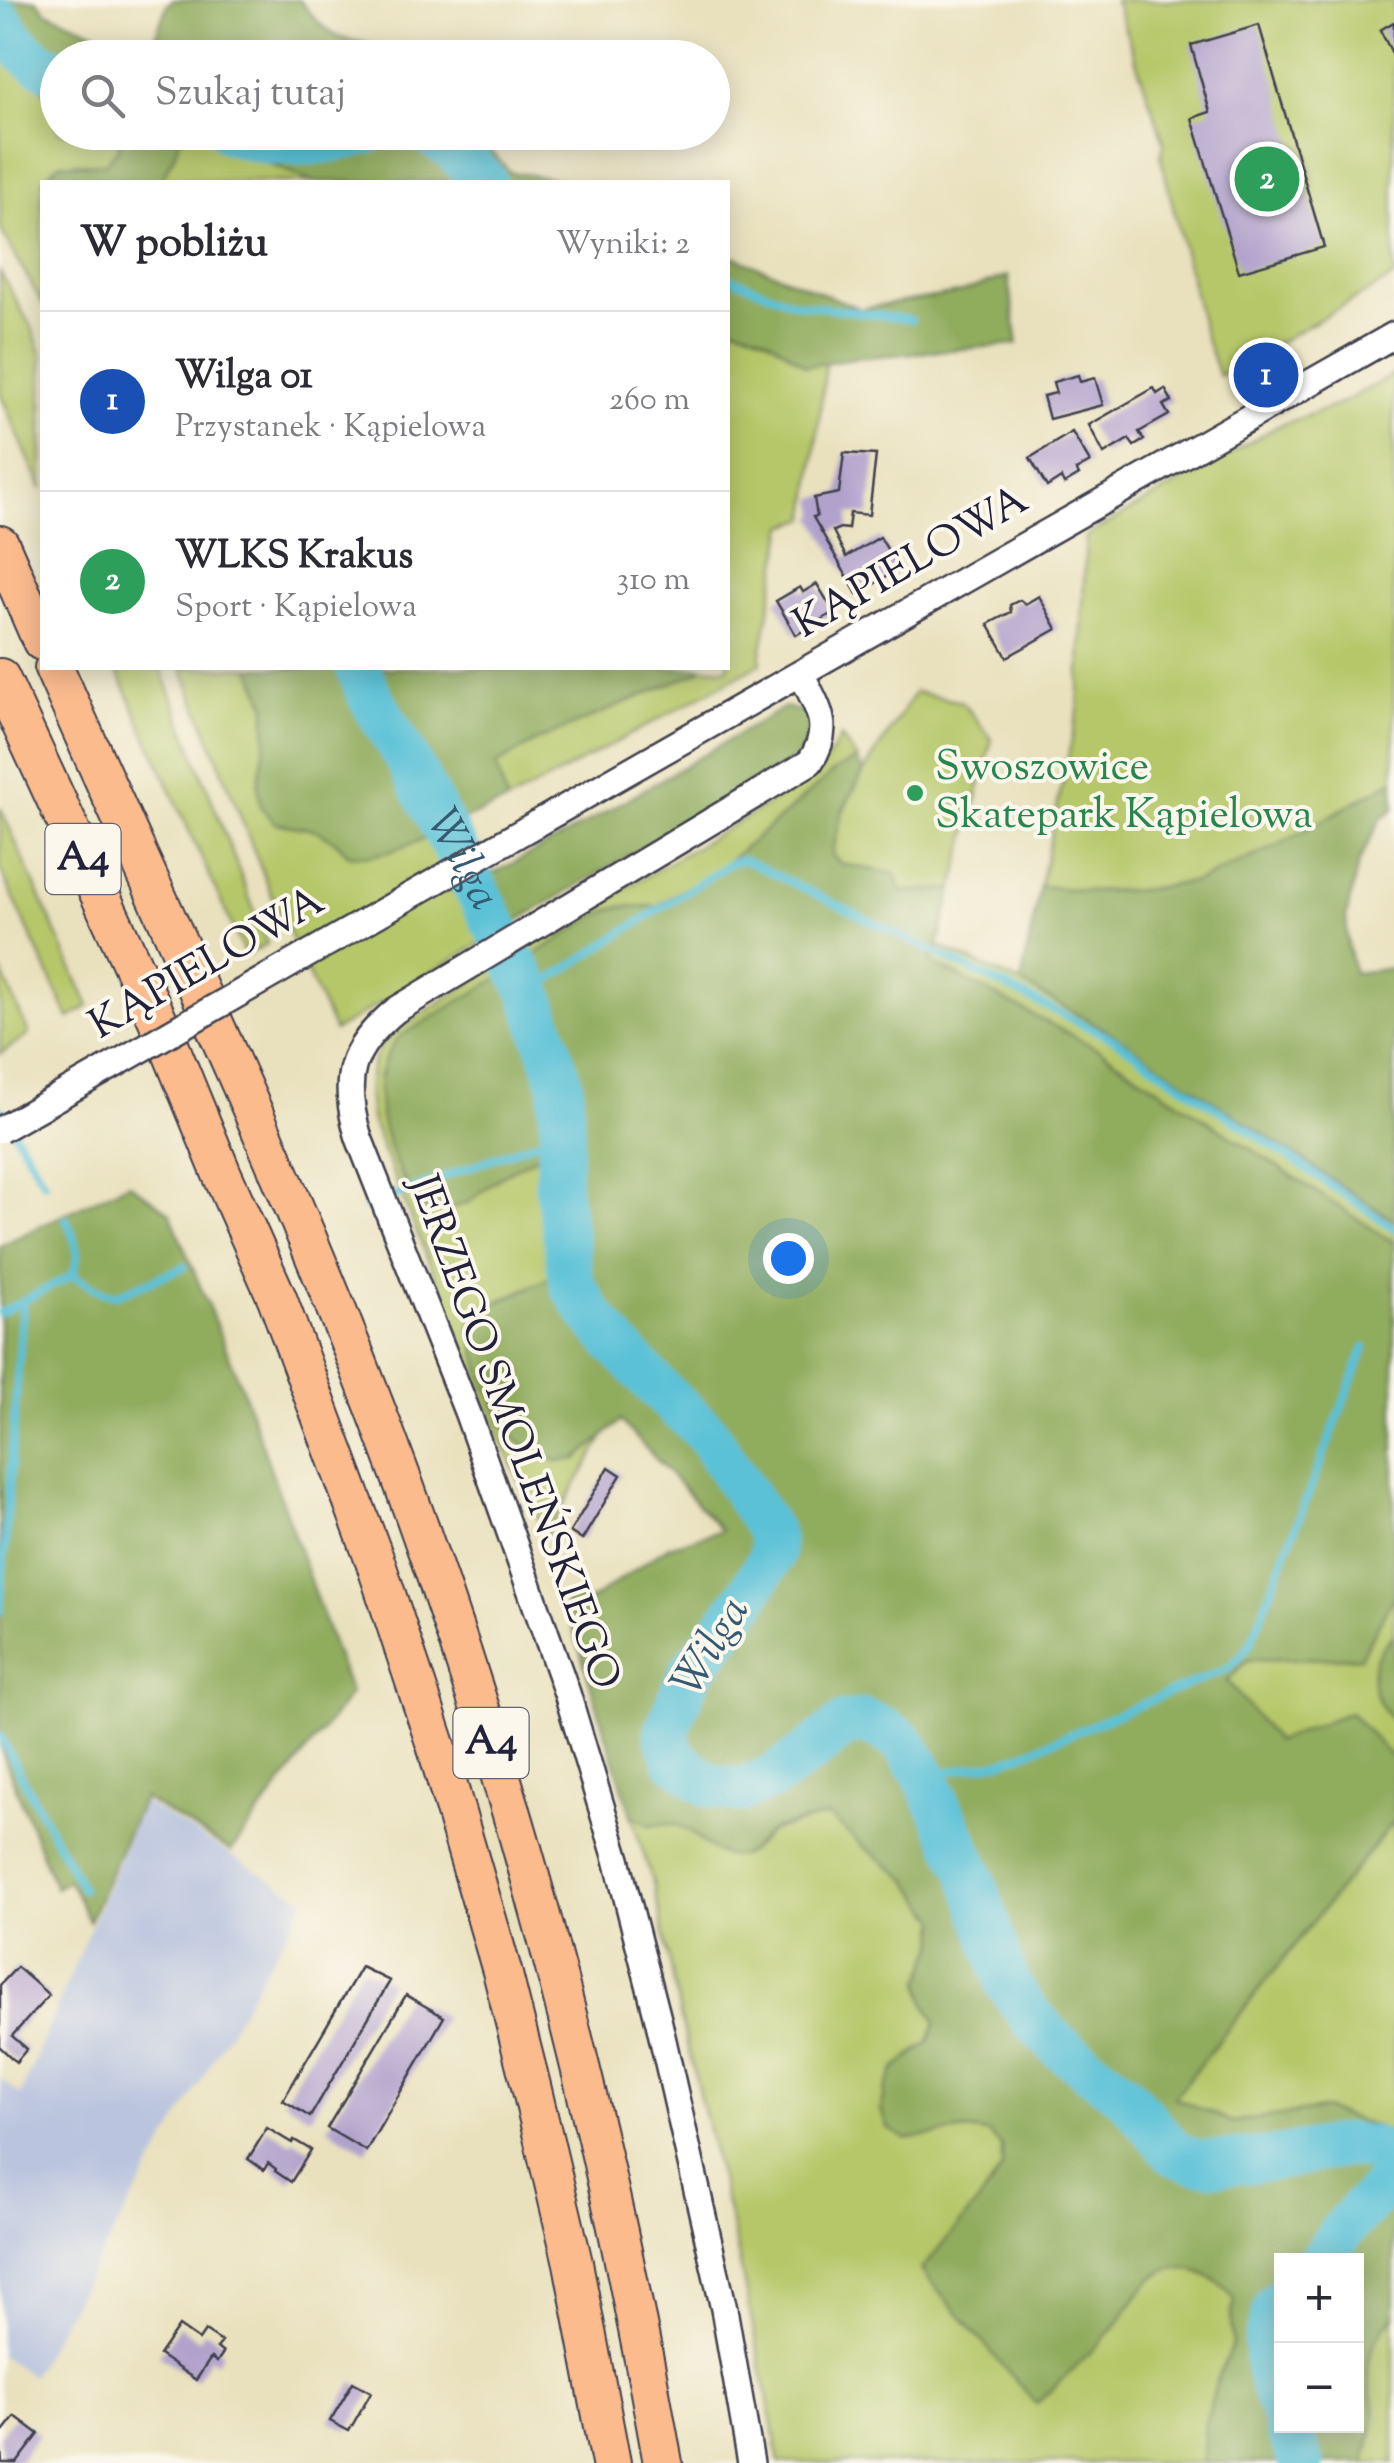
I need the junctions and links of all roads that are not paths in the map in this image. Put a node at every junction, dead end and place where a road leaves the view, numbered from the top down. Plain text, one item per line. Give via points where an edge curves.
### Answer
1 (1394, 336) edge
2 (0, 545) edge
3 (40, 635) edge
4 (55, 670) edge
5 (801, 673) junction
6 (0, 678) edge
7 (0, 1130) edge
8 (611, 2463) edge
9 (663, 2463) edge
10 (750, 2463) edge

1 - 5 street, KĄPIELOWA
2 - 3 highway
4 - 9 highway, A4 via 335,1306 428,1554 499,1769 568,2022
5 - 7 street, KĄPIELOWA, bridge
5 - 10 street, JERZEGO SMOLEŃSKIEGO via 823,731 810,762 396,1010 363,1044 349,1081 350,1109 468,1414 567,1693 617,1859 720,2290
6 - 8 highway, A4 via 277,1298 374,1561 437,1748 512,2009 573,2263

